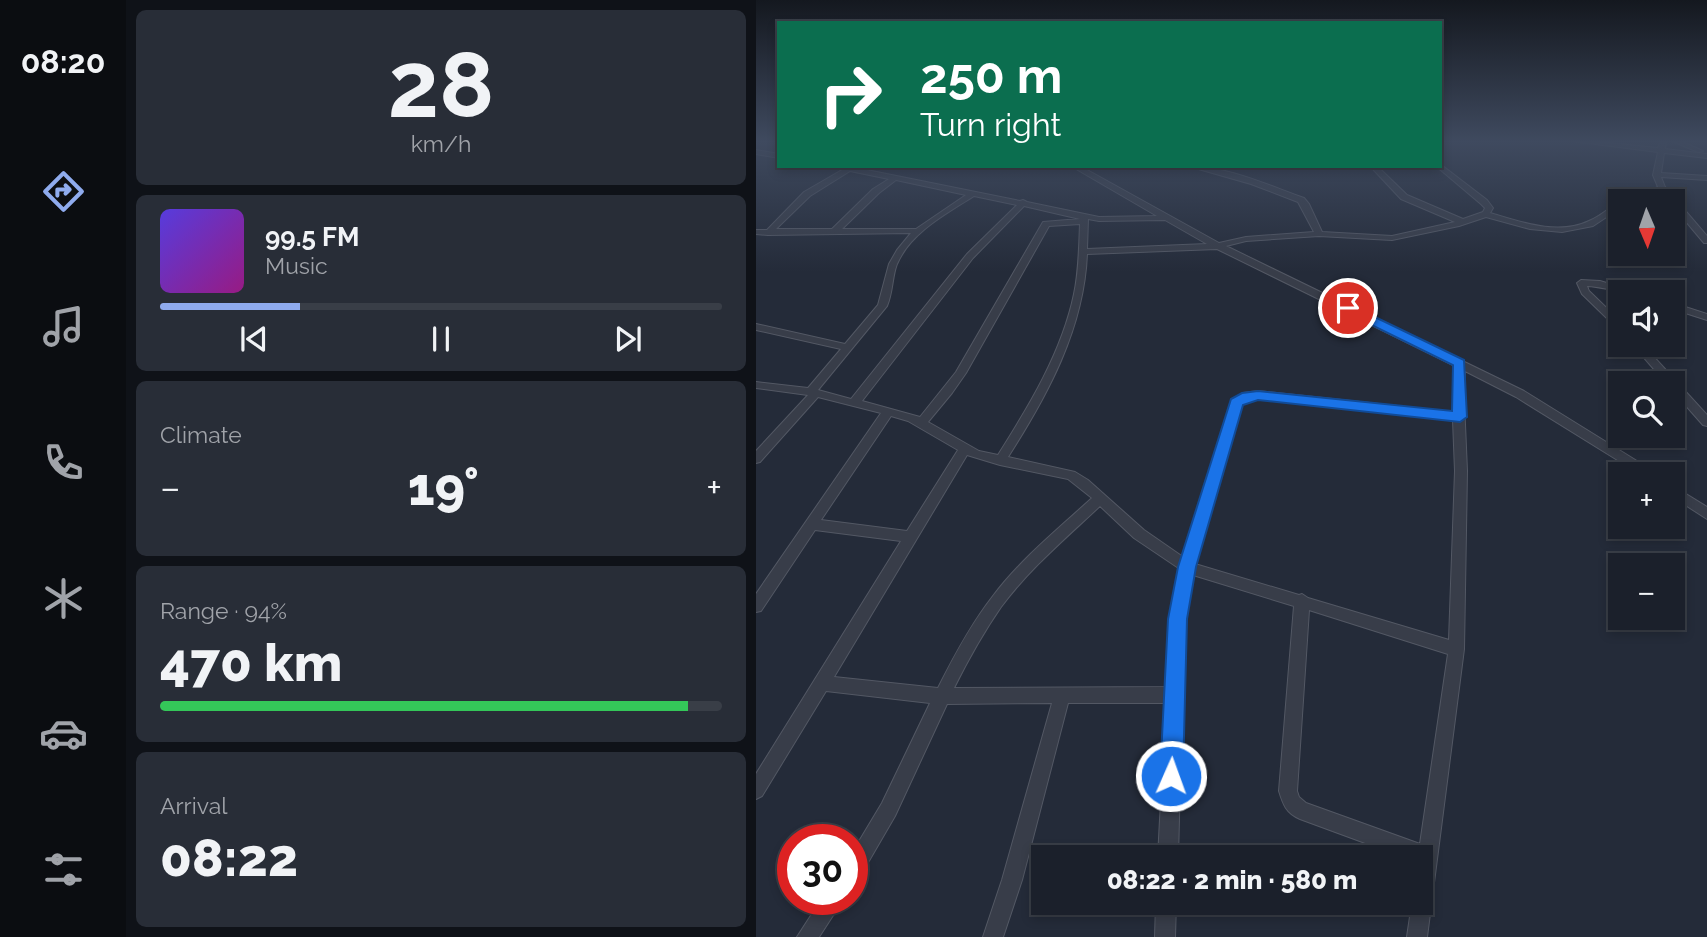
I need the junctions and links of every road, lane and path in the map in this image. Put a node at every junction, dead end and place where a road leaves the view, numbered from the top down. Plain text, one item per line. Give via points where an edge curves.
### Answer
1 (822, 185) edge
2 (885, 185) edge
3 (933, 185) edge
4 (1106, 185) edge
5 (1263, 185) edge
6 (1392, 185) edge
7 (1462, 185) edge
8 (1661, 185) edge
9 (1662, 188) joint
10 (974, 192) junction
11 (1023, 202) junction
12 (1608, 212) edge
13 (1486, 214) junction
14 (1084, 218) junction
15 (1165, 218) junction
16 (1464, 222) junction
17 (919, 231) junction
18 (756, 232) edge
19 (768, 233) junction
20 (833, 233) junction
21 (1319, 234) junction
22 (1707, 241) edge
23 (1217, 246) junction
24 (1084, 252) junction
25 (1608, 286) edge
26 (1685, 310) edge
27 (1608, 314) edge
28 (1707, 317) edge
29 (756, 327) edge
30 (848, 348) junction
31 (1649, 357) edge
32 (1460, 363) junction
33 (756, 385) edge
34 (813, 392) junction
35 (853, 404) junction
36 (888, 412) junction
37 (1460, 417) junction
38 (1707, 422) edge
39 (920, 424) junction
40 (964, 450) junction
41 (756, 459) edge
42 (1000, 461) junction
43 (1629, 462) edge
44 (1099, 499) junction
45 (1685, 499) edge
46 (1707, 514) edge
47 (810, 524) junction
48 (912, 537) junction
49 (1187, 567) junction
50 (1302, 600) junction
51 (756, 606) edge
52 (1456, 649) junction
53 (823, 683) junction
54 (1062, 695) junction
55 (1174, 695) junction
56 (941, 696) junction
57 (756, 790) edge
58 (1168, 845) edge
59 (1397, 845) edge
60 (1429, 845) edge
61 (868, 847) edge
62 (822, 915) edge
63 (1166, 915) edge
64 (1420, 915) edge
65 (807, 937) edge
66 (993, 937) edge
67 (1165, 937) edge
68 (1417, 937) edge

1 - 19 street
2 - 20 street
3 - 10 street
4 - 15 street
5 - 21 street via 1301,200
6 - 16 street via 1404,197
7 - 13 street via 1489,208
8 - 9 street
9 - 22 street
10 - 11 street
10 - 17 street
11 - 14 street
11 - 35 street via 971,255
12 - 13 street via 1590,223 1562,230 1530,227
13 - 16 street
14 - 15 street
14 - 24 street
14 - 39 street via 1046,224 975,352
15 - 23 street
16 - 21 street via 1392,238
17 - 20 street
17 - 30 street via 895,259 883,306
18 - 19 street
19 - 20 street
21 - 23 street via 1246,239
23 - 24 street
23 - 32 street
24 - 42 street via 1076,308 1067,332 1021,429
25 - 27 street via 1581,283
26 - 28 street
29 - 30 street
30 - 34 street
31 - 38 street
32 - 37 street
32 - 43 street via 1556,415
33 - 34 street
34 - 35 street
34 - 41 street
35 - 36 street
36 - 39 street
36 - 47 street
37 - 49 street via 1258,395 1240,399
37 - 52 street
39 - 40 street
40 - 42 street
40 - 48 street
42 - 44 street via 1071,475
44 - 49 street
44 - 56 street via 1015,580 986,617
45 - 46 street
47 - 48 street
47 - 51 street
48 - 53 street
49 - 50 street
49 - 55 street via 1177,619
50 - 52 street
50 - 59 street via 1288,791 1292,803 1300,810
52 - 60 street
53 - 56 street
53 - 57 street
54 - 55 street
54 - 56 street
54 - 66 street
55 - 58 street
56 - 61 street
62 - 65 street
63 - 67 street
64 - 68 street

